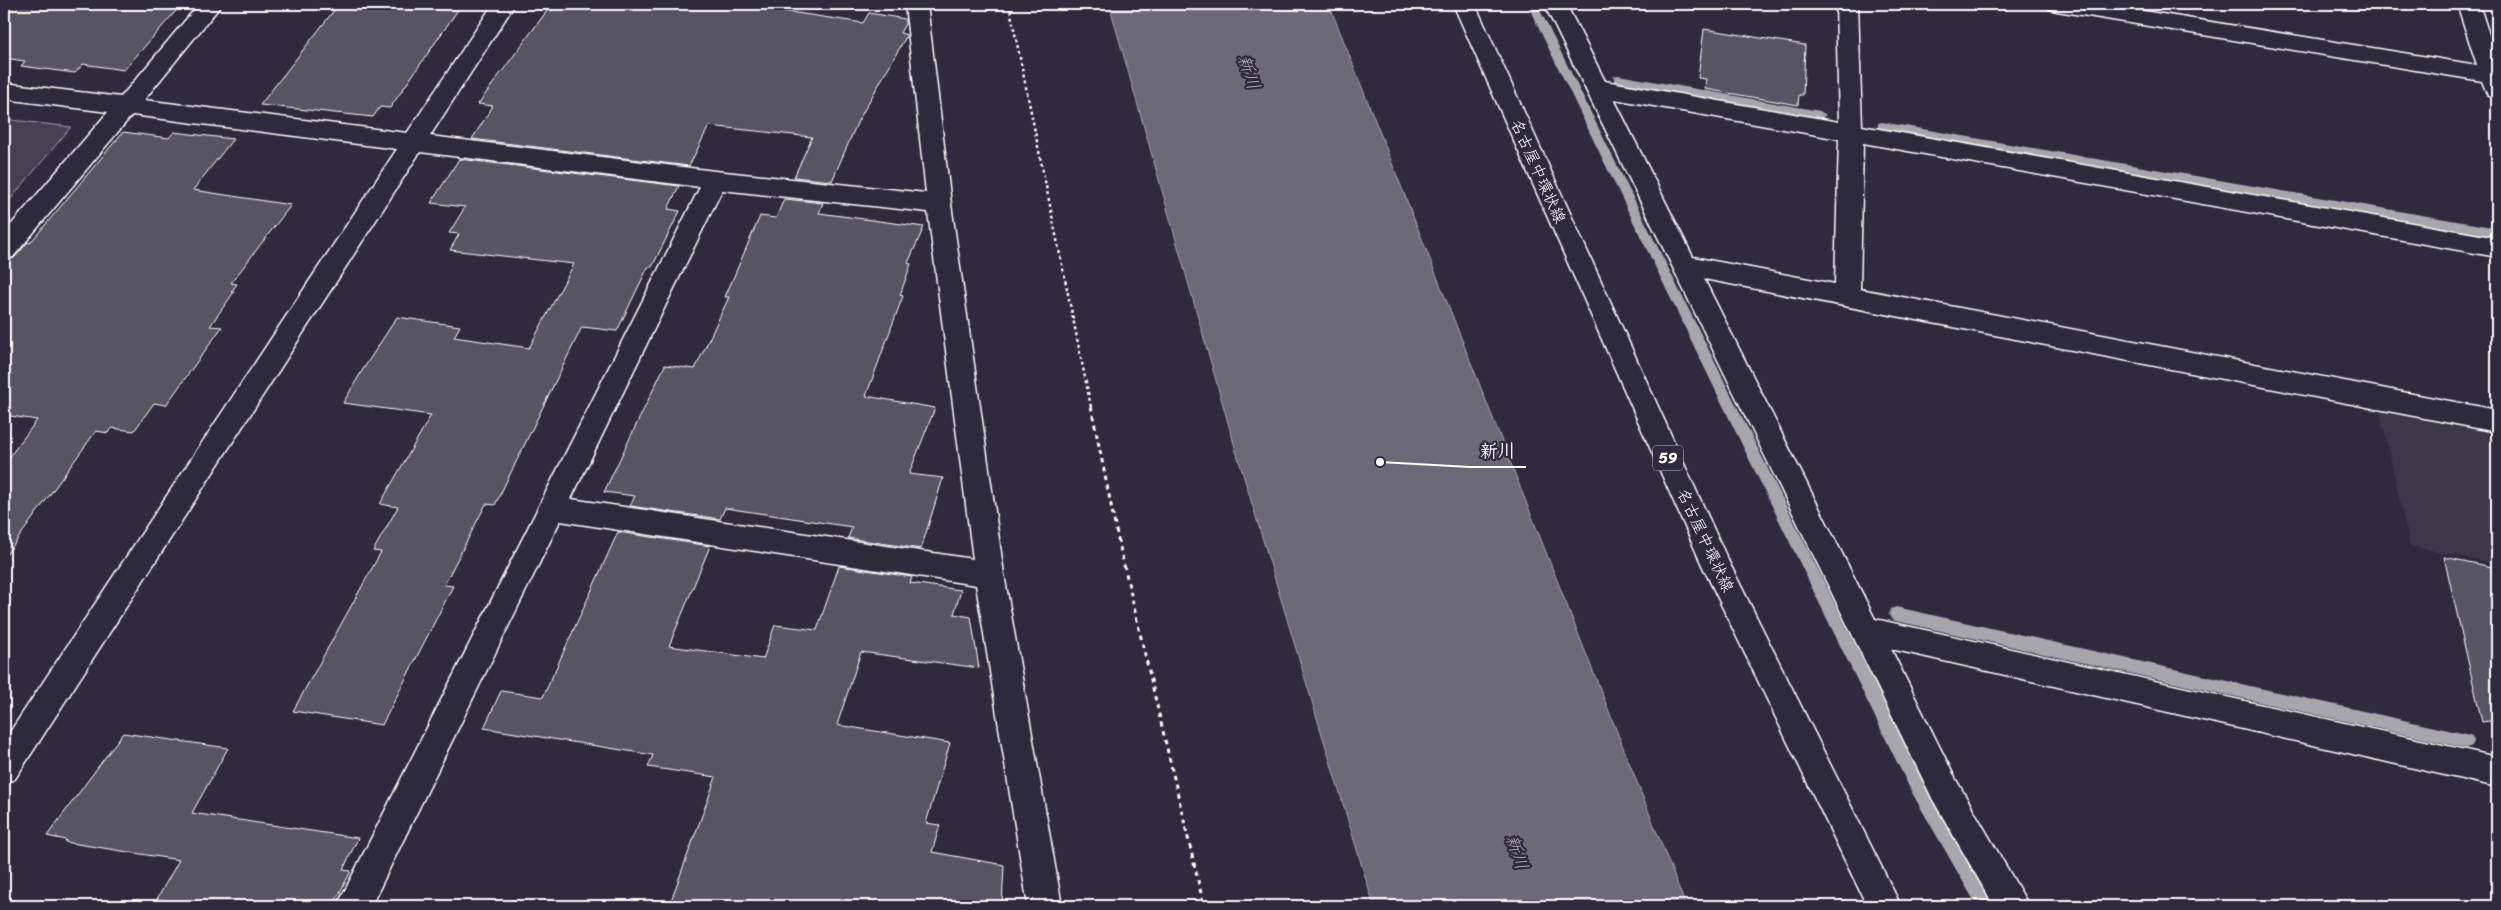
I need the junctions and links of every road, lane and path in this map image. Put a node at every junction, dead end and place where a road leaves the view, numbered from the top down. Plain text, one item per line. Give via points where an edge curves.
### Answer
1 (210, 4) edge
2 (504, 4) edge
3 (916, 4) edge
4 (1009, 4) edge
5 (1464, 4) edge
6 (1555, 4) edge
7 (1847, 4) edge
8 (2057, 4) edge
9 (2468, 4) edge
10 (2176, 14) edge
11 (2495, 82) edge
12 (1597, 88) junction
13 (4, 91) edge
14 (127, 106) junction
15 (1851, 133) junction
16 (412, 143) junction
17 (715, 180) junction
18 (939, 204) junction
19 (2497, 247) edge
20 (4, 250) edge
21 (1684, 265) junction
22 (1847, 296) junction
23 (2497, 420) edge
24 (552, 508) junction
25 (989, 574) junction
26 (1865, 630) junction
27 (4, 768) edge
28 (2497, 772) edge
29 (354, 906) edge
30 (1045, 906) edge
31 (1204, 906) edge
32 (1884, 906) edge
33 (2012, 906) edge

1 - 14 street
2 - 16 street
3 - 18 street
4 - 31 path via 1117,535
5 - 32 street, 名古屋中環状線 / 59 via 1716,563
6 - 12 street
7 - 15 street
8 - 10 street
9 - 11 street
10 - 11 street
12 - 15 street
12 - 21 street
13 - 14 street
14 - 16 street
14 - 20 street
15 - 19 street
15 - 22 street
16 - 17 street
16 - 27 street
17 - 18 street
17 - 24 street
18 - 25 street
21 - 22 street
21 - 26 street
22 - 23 street
24 - 25 street
24 - 29 street
25 - 30 street
26 - 28 street
26 - 33 street via 1944,789

